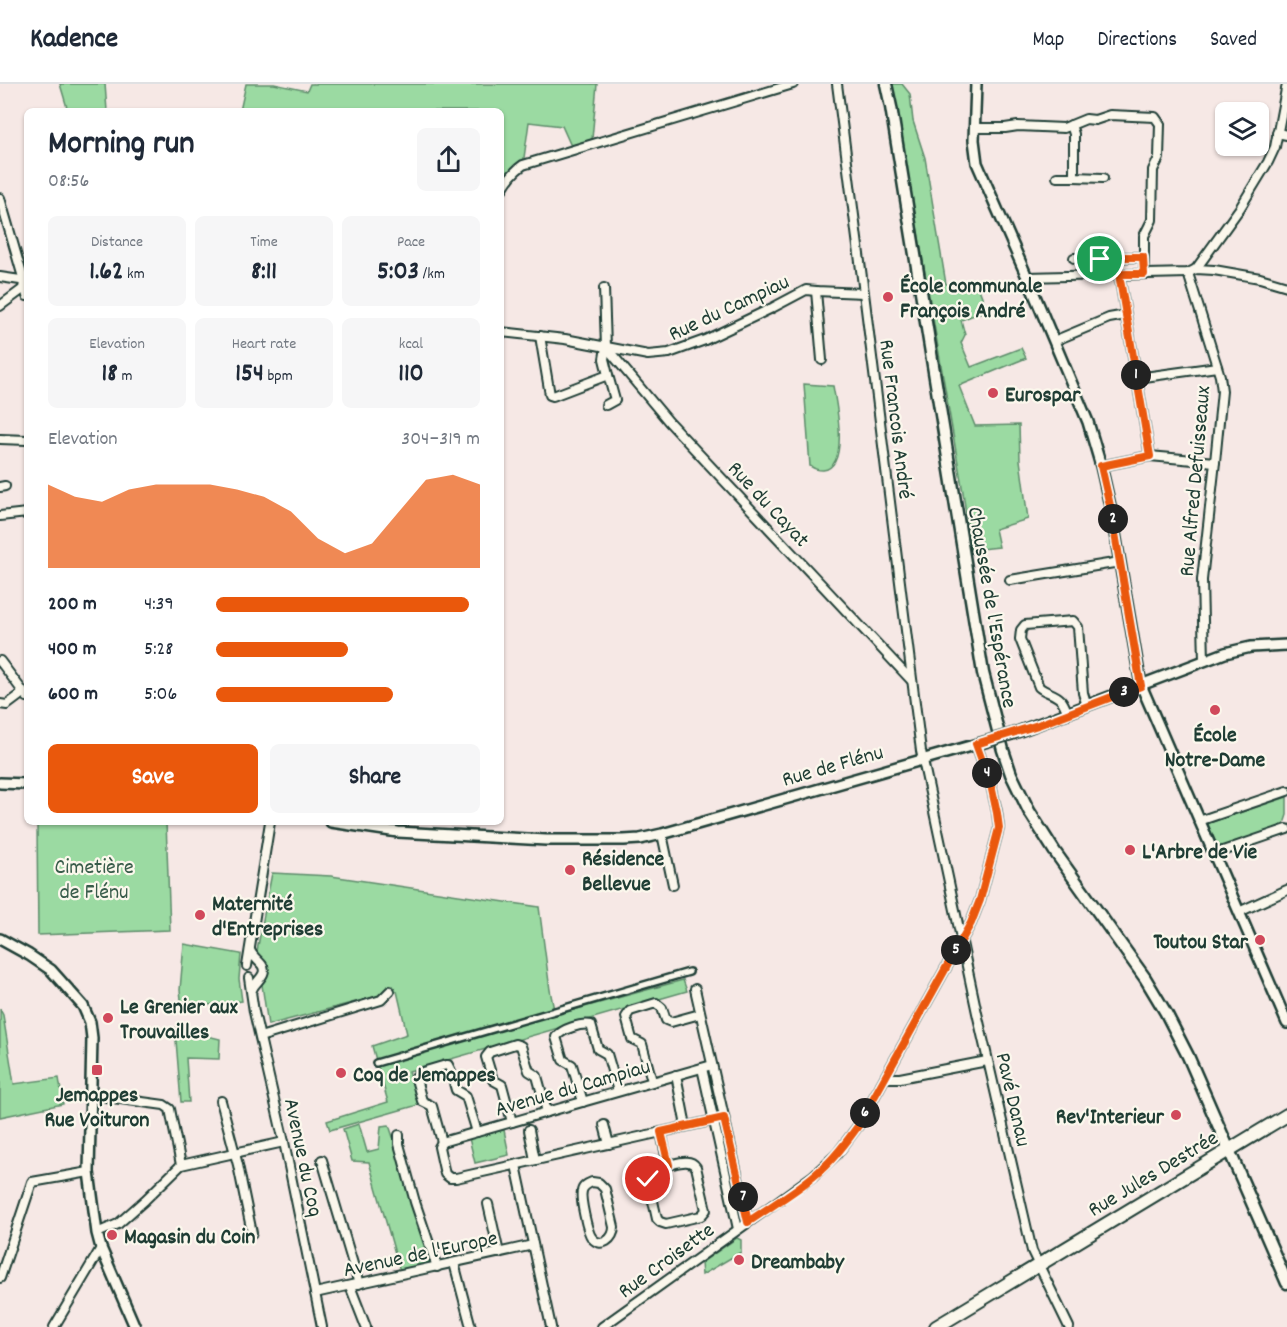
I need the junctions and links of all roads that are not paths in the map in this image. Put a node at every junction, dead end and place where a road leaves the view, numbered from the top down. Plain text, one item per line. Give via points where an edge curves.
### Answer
1 (793, 84) edge
2 (837, 84) edge
3 (886, 84) edge
4 (975, 84) edge
5 (1287, 84) edge
6 (1071, 125) junction
7 (974, 128) junction
8 (1277, 132) junction
9 (1287, 135) edge
10 (1057, 177) dead end
11 (1074, 177) junction
12 (1103, 178) dead end
13 (504, 185) edge
14 (0, 198) edge
15 (1143, 257) junction
16 (1074, 258) dead end
17 (1196, 269) junction
18 (1188, 273) junction
19 (1119, 274) junction
20 (1144, 274) junction
21 (24, 275) edge
22 (0, 277) edge
23 (1027, 277) junction
24 (24, 281) edge
25 (24, 286) edge
26 (1287, 286) edge
27 (604, 288) dead end
28 (816, 291) junction
29 (864, 293) junction
30 (0, 306) edge
31 (1126, 315) junction
32 (504, 332) edge
33 (540, 336) junction
34 (1054, 341) junction
35 (606, 347) junction
36 (822, 360) dead end
37 (1217, 367) junction
38 (608, 375) junction
39 (1137, 378) junction
40 (606, 405) dead end
41 (0, 439) edge
42 (24, 440) edge
43 (1150, 456) junction
44 (1215, 462) junction
45 (1101, 466) junction
46 (24, 513) edge
47 (0, 516) edge
48 (1120, 562) junction
49 (1010, 580) dead end
50 (1287, 645) edge
51 (1204, 661) junction
52 (0, 662) edge
53 (912, 681) junction
54 (1141, 686) junction
55 (24, 694) edge
56 (24, 696) edge
57 (0, 704) edge
58 (1087, 706) junction
59 (1068, 714) junction
60 (979, 743) junction
61 (922, 759) junction
62 (0, 783) edge
63 (24, 784) edge
64 (1287, 792) edge
65 (1200, 821) junction
66 (270, 825) edge
67 (351, 825) edge
68 (1287, 829) edge
69 (662, 834) junction
70 (1214, 854) junction
71 (673, 885) dead end
72 (1287, 890) edge
73 (1239, 912) junction
74 (962, 938) junction
75 (0, 939) edge
76 (250, 950) junction
77 (259, 963) junction
78 (247, 966) junction
79 (689, 972) dead end
80 (249, 978) junction
81 (260, 979) junction
82 (694, 989) dead end
83 (390, 992) dead end
84 (251, 994) junction
85 (700, 1014) junction
86 (1287, 1023) edge
87 (260, 1037) junction
88 (987, 1061) junction
89 (376, 1063) dead end
90 (712, 1065) junction
91 (702, 1068) junction
92 (676, 1075) junction
93 (885, 1078) junction
94 (652, 1082) junction
95 (618, 1091) junction
96 (91, 1095) junction
97 (221, 1101) dead end
98 (583, 1101) junction
99 (547, 1112) junction
100 (1287, 1116) edge
101 (724, 1118) junction
102 (714, 1120) junction
103 (513, 1122) junction
104 (604, 1125) dead end
105 (686, 1126) junction
106 (529, 1130) dead end
107 (477, 1132) junction
108 (661, 1132) junction
109 (399, 1135) dead end
110 (284, 1142) junction
111 (442, 1142) junction
112 (609, 1144) junction
113 (1229, 1150) junction
114 (234, 1153) junction
115 (322, 1160) dead end
116 (535, 1160) junction
117 (181, 1165) junction
118 (516, 1165) junction
119 (669, 1165) junction
120 (89, 1172) junction
121 (582, 1202) joint
122 (488, 1204) dead end
123 (748, 1222) junction
124 (738, 1229) junction
125 (97, 1233) junction
126 (252, 1233) dead end
127 (533, 1245) junction
128 (101, 1248) junction
129 (499, 1253) junction
130 (454, 1263) junction
131 (1039, 1265) junction
132 (437, 1267) junction
133 (0, 1278) edge
134 (1287, 1283) edge
135 (355, 1285) junction
136 (315, 1293) junction
137 (54, 1327) edge
138 (135, 1327) edge
139 (322, 1327) edge
140 (366, 1327) edge
141 (471, 1327) edge
142 (550, 1327) edge
143 (602, 1327) edge
144 (936, 1327) edge
145 (1069, 1327) edge

1 - 13 street via 523,165
2 - 29 street, Rue Francois André
3 - 113 main road, Chaussée de l'Espérance via 982,673 1003,750 1020,794 1043,834 1166,1012
4 - 7 street
5 - 8 street
6 - 7 street
6 - 11 street
6 - 15 street via 1110,115 1155,117 1160,124 1159,158 1153,170 1152,220 1144,236
7 - 23 street via 977,163
8 - 9 street
8 - 17 street via 1268,162
10 - 11 street
11 - 12 street
14 - 21 street
15 - 16 street
15 - 20 street
17 - 18 street
17 - 26 street
18 - 20 street
18 - 37 street, Rue Alfred Defuisseaux
19 - 20 street
19 - 23 street
19 - 31 street
22 - 24 street
23 - 34 street
25 - 30 street
27 - 35 street
28 - 29 street, Rue du Campiau
28 - 35 street, Rue du Campiau via 806,290 705,340 669,353 648,355
28 - 36 street
29 - 53 street, Rue Francois André
31 - 34 street
31 - 39 street
32 - 33 street, Rue du Campiau
33 - 35 street, Rue du Campiau
33 - 38 street via 550,395
34 - 45 street via 1088,422
35 - 38 street
35 - 53 street, Rue du Cayat via 669,422
37 - 39 street
37 - 44 street, Rue Alfred Defuisseaux via 1222,391
38 - 40 street via 615,400
39 - 43 street
41 - 42 street
43 - 44 street
43 - 45 street
44 - 51 street, Rue Alfred Defuisseaux via 1202,580
45 - 48 street
46 - 47 street
48 - 49 street
48 - 54 street
50 - 51 street, Rue de Flénu via 1242,649
51 - 54 street, Rue de Flénu
52 - 55 street
53 - 61 street, Rue Francois André
54 - 58 street, Rue de Flénu
54 - 65 street
56 - 57 street via 7,705
58 - 59 street, Rue de Flénu
58 - 59 street via 1078,627 1072,621 1025,625 1020,639 1039,687 1063,700
59 - 60 street, Rue de Flénu, bridge
60 - 61 street, Rue de Flénu
60 - 74 street, Rue Croisette via 999,828 980,900
61 - 69 street, Rue de Flénu
61 - 74 street, Pavé Danau
62 - 63 street
64 - 65 street
65 - 70 street
66 - 76 street
67 - 69 street, Rue de Flénu via 398,832 546,840 624,840
68 - 70 street
69 - 71 street
70 - 73 street
72 - 73 street
73 - 86 street
74 - 88 street, Pavé Danau
74 - 93 street, Rue Croisette
75 - 96 street via 51,970 82,1006 91,1028
76 - 77 street
76 - 78 street
77 - 78 street
77 - 81 street via 264,969
78 - 80 street
79 - 89 street
80 - 81 street
80 - 84 street, Avenue du Coq
81 - 84 street
82 - 85 street
83 - 87 street via 381,1000
84 - 87 street, Avenue du Coq
85 - 90 street
85 - 94 street via 671,1022 656,1003 630,1011 626,1017 632,1039 642,1044
87 - 110 street, Avenue du Coq
88 - 93 street
88 - 131 street, Pavé Danau via 1032,1251
90 - 91 street, Avenue du Campiau
90 - 101 street
91 - 92 street, Avenue du Campiau
91 - 102 street
92 - 94 street, Avenue du Campiau
92 - 105 street
93 - 123 street, Rue Croisette via 837,1154
94 - 95 street, Avenue du Campiau
95 - 98 street, Avenue du Campiau
95 - 98 street via 607,1054 598,1049 591,1025 585,1024 556,1037 563,1060 572,1065
96 - 117 street via 170,1109
96 - 120 street
97 - 114 street
98 - 99 street, Avenue du Campiau
99 - 103 street, Avenue du Campiau
99 - 103 street via 537,1076 529,1071 520,1046 515,1044 490,1052 486,1058 492,1080 502,1085
100 - 113 main road, Rue Jules Destrée
101 - 102 street
101 - 123 street
102 - 105 street
102 - 124 street
103 - 107 street, Avenue du Campiau
104 - 112 street
105 - 108 street
106 - 116 street
107 - 111 street, Avenue du Campiau
107 - 111 street via 466,1095 456,1090 446,1065 419,1073 416,1079 422,1101 432,1106
108 - 112 street
108 - 119 street
109 - 132 street via 415,1202
110 - 114 street
110 - 136 street, Avenue du Coq
111 - 118 street via 439,1146 445,1174 450,1178
112 - 116 street
113 - 131 main road, Rue Jules Destrée
113 - 134 main road, Chaussée de l'Espérance
114 - 117 street
114 - 126 street
115 - 135 street
116 - 118 street
117 - 125 street via 118,1224
118 - 127 street
119 - 119 street via 654,1169 648,1179 657,1218 666,1224 701,1216 706,1210 694,1163
120 - 125 street
120 - 133 street via 32,1182
121 - 121 street via 591,1237 600,1242 609,1240 614,1227 605,1189 599,1183 585,1185
122 - 129 street
123 - 124 street, Rue Croisette
124 - 143 street, Rue Croisette
125 - 128 street
127 - 129 street, Avenue de l'Europe
127 - 142 street
128 - 137 street
128 - 138 street
129 - 130 street, Avenue de l'Europe
130 - 132 street, Avenue de l'Europe
130 - 141 street
131 - 144 main road, Rue Jules Destrée
131 - 145 street, Pavé Danau
132 - 135 street, Avenue de l'Europe
135 - 136 street, Avenue de l'Europe
135 - 140 street
136 - 139 street, Avenue du Coq

